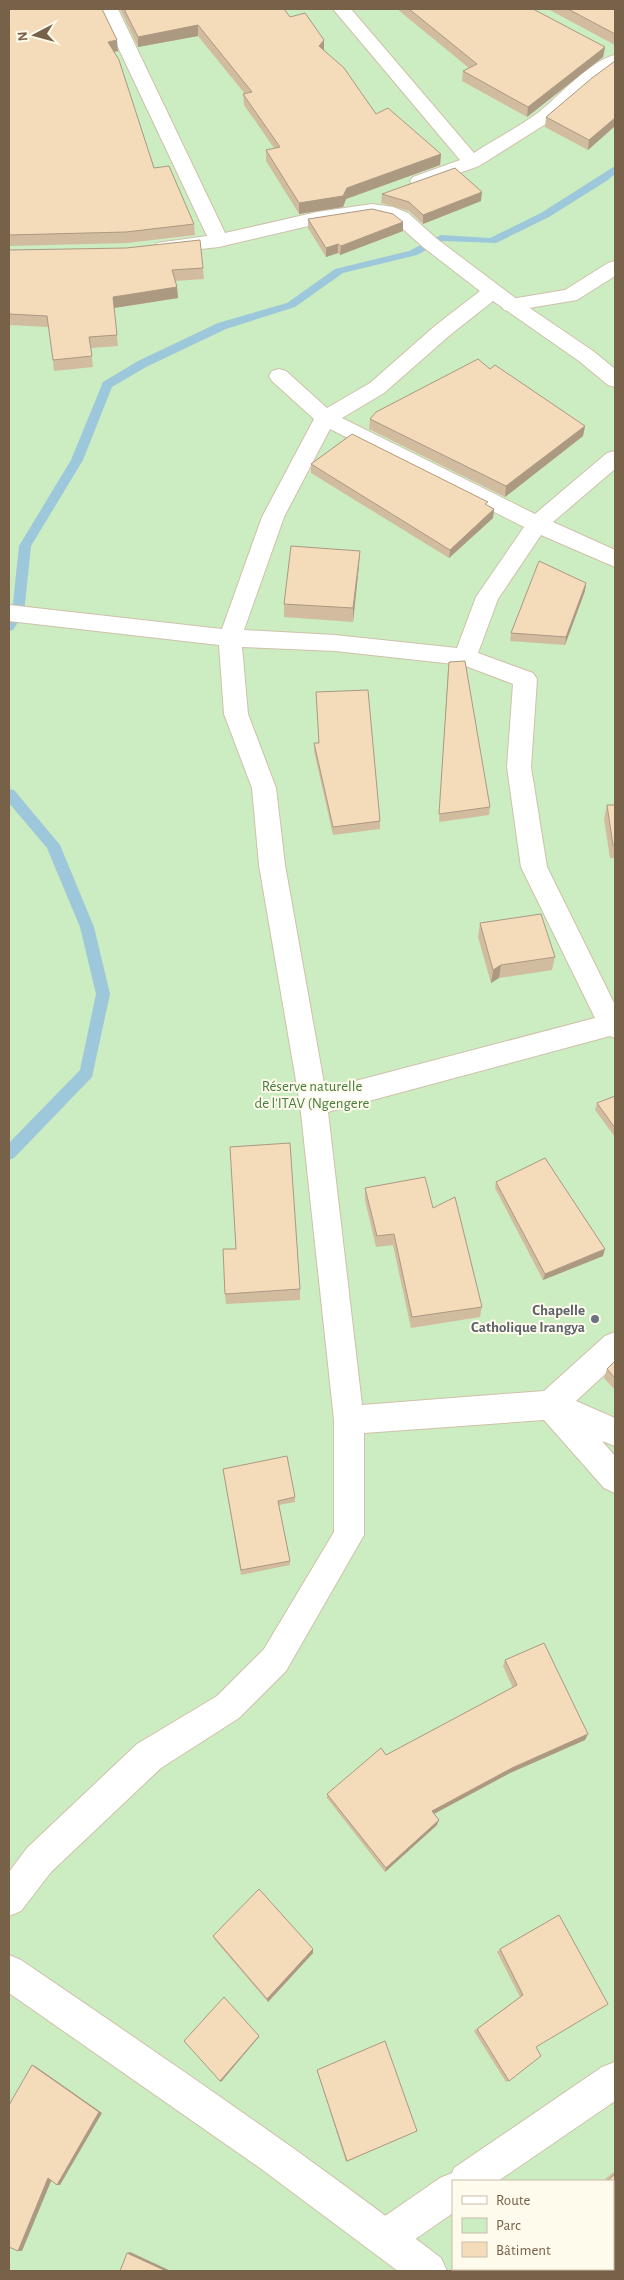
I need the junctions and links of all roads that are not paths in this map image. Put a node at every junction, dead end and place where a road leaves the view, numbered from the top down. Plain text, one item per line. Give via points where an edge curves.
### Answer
1 (109, 9) edge
2 (342, 9) edge
3 (612, 54) edge
4 (472, 162) junction
5 (317, 218) junction
6 (219, 241) junction
7 (146, 249) edge
8 (615, 267) edge
9 (493, 292) junction
10 (511, 306) junction
11 (279, 376) dead end
12 (615, 380) edge
13 (325, 418) junction
14 (615, 458) edge
15 (537, 524) junction
16 (615, 559) edge
17 (9, 613) edge
18 (230, 638) junction
19 (465, 657) junction
20 (614, 1025) edge
21 (314, 1104) junction
22 (615, 1346) edge
23 (550, 1405) junction
24 (348, 1420) junction
25 (615, 1432) edge
26 (615, 1478) edge
27 (9, 1899) edge
28 (9, 1972) edge
29 (615, 2080) edge
30 (468, 2180) edge
31 (452, 2192) edge
32 (386, 2238) junction
33 (428, 2271) edge

1 - 6 street
2 - 4 street
3 - 4 street via 545,116
4 - 5 street
5 - 6 street
5 - 9 street via 372,210 401,217
6 - 7 street
8 - 10 street via 570,296
9 - 10 street
9 - 13 street via 376,388
10 - 12 street via 586,356
11 - 13 street
13 - 15 street
13 - 18 street via 273,517
14 - 15 street
15 - 16 street
15 - 19 street via 487,597
17 - 18 street
18 - 19 street
18 - 21 street via 236,714 264,788 272,865
19 - 20 street via 525,679 519,767 534,867
20 - 21 street
21 - 24 street
22 - 23 street
23 - 24 street
23 - 25 street
23 - 26 street
24 - 27 street via 349,1535 275,1660 228,1707 149,1756 39,1860
28 - 32 street
29 - 30 street
31 - 32 street
32 - 33 street

